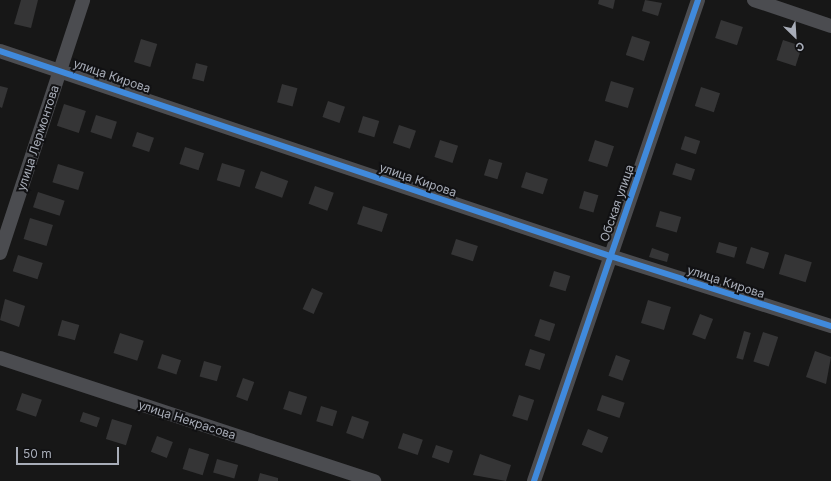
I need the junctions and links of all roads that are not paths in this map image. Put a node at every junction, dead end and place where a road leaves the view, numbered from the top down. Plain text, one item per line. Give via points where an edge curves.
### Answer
1 (83, 0) edge
2 (698, 0) edge
3 (754, 0) edge
4 (831, 26) edge
5 (0, 51) edge
6 (60, 70) junction
7 (0, 253) edge
8 (610, 256) junction
9 (831, 326) edge
10 (0, 358) edge
11 (374, 481) edge
12 (534, 481) edge

1 - 6 street, улица Лермонтова
2 - 8 street, Обская улица
3 - 4 street
5 - 6 street, улица Кирова
6 - 7 street, улица Лермонтова
6 - 8 street, улица Кирова
8 - 9 street, улица Кирова
8 - 12 street, Обская улица
10 - 11 street, улица Некрасова

